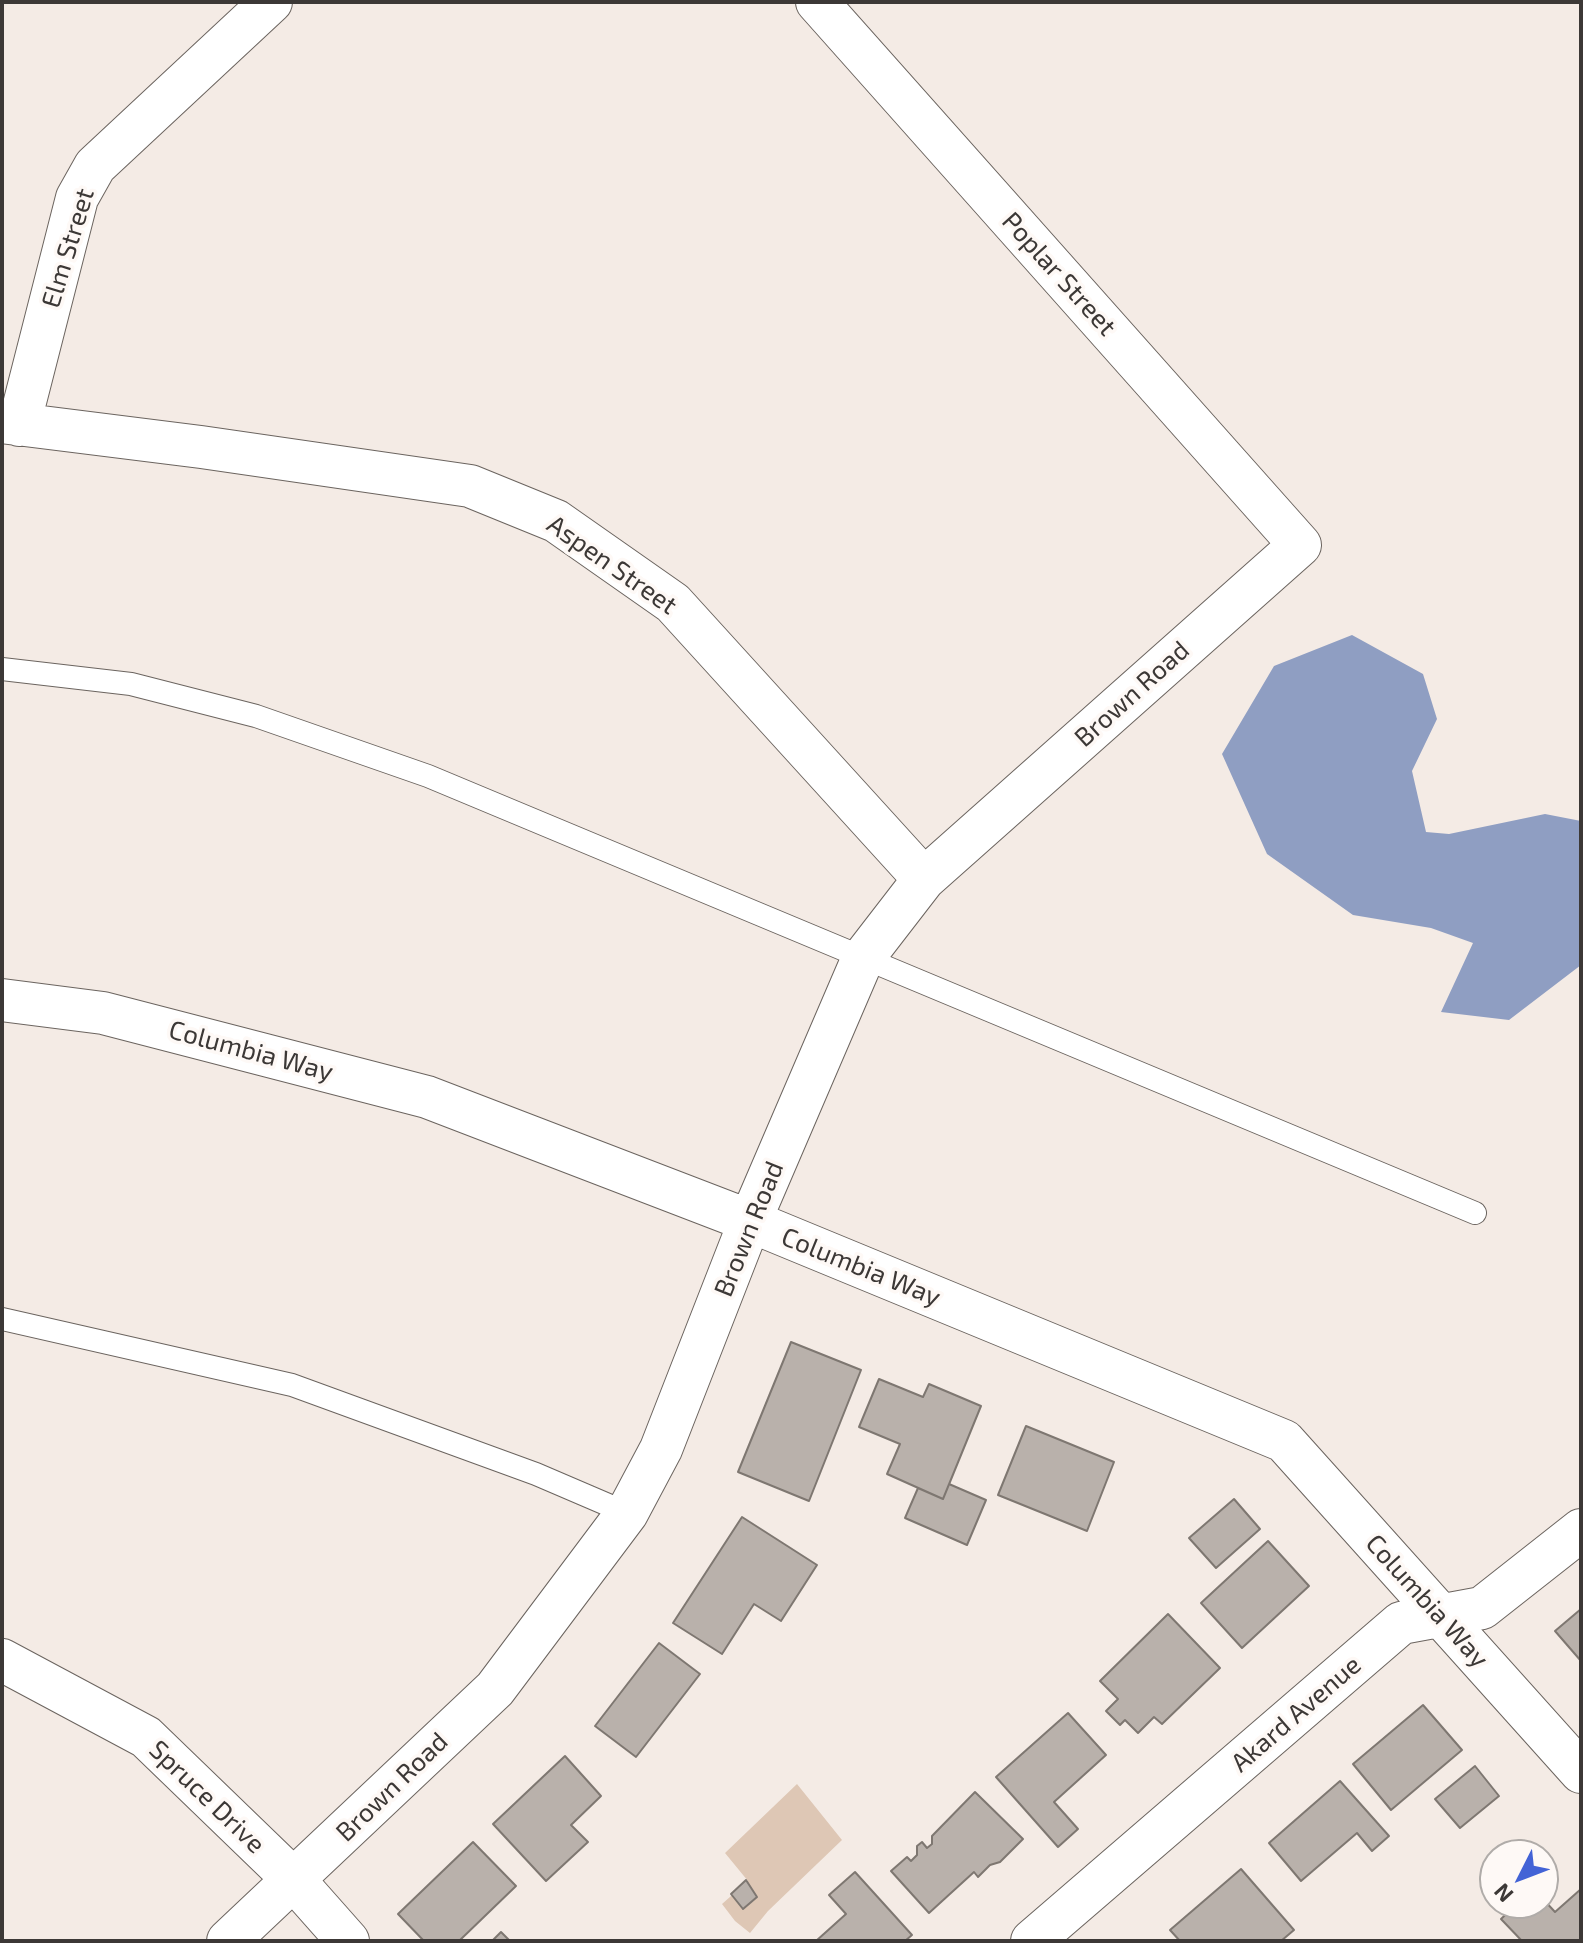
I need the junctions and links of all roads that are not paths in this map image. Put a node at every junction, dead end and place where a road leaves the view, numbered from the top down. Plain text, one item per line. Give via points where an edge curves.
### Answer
1 (271, 2) edge
2 (817, 2) edge
3 (11, 423) edge
4 (1300, 545) joint
5 (2, 669) edge
6 (924, 879) junction
7 (863, 958) junction
8 (2, 1000) edge
9 (1475, 1213) dead end
10 (750, 1221) junction
11 (2, 1319) edge
12 (627, 1513) junction
13 (1581, 1530) edge
14 (1441, 1616) junction
15 (2, 1660) edge
16 (1581, 1772) edge
17 (294, 1880) junction
18 (228, 1941) edge
19 (348, 1941) edge
20 (1032, 1941) edge

1 - 3 street, Elm Street via 95,166 77,198
2 - 4 street, Poplar Street
3 - 6 street, Aspen Street via 470,486 556,521 673,603
4 - 6 street, Brown Road
5 - 7 lane via 131,684 256,716 428,776
6 - 7 street, Brown Road
7 - 9 lane
7 - 10 street, Brown Road
8 - 10 street, Columbia Way via 103,1013 427,1097
10 - 12 street, Brown Road via 661,1449
10 - 14 street, Columbia Way via 1284,1441
11 - 12 lane via 292,1385
12 - 17 street, Brown Road via 495,1689
13 - 14 street, Akard Avenue via 1482,1608
14 - 16 street, Columbia Way
14 - 20 street, Akard Avenue via 1401,1623
15 - 17 street, Spruce Drive via 146,1737
17 - 18 street, Brown Road
17 - 19 street, Spruce Drive

